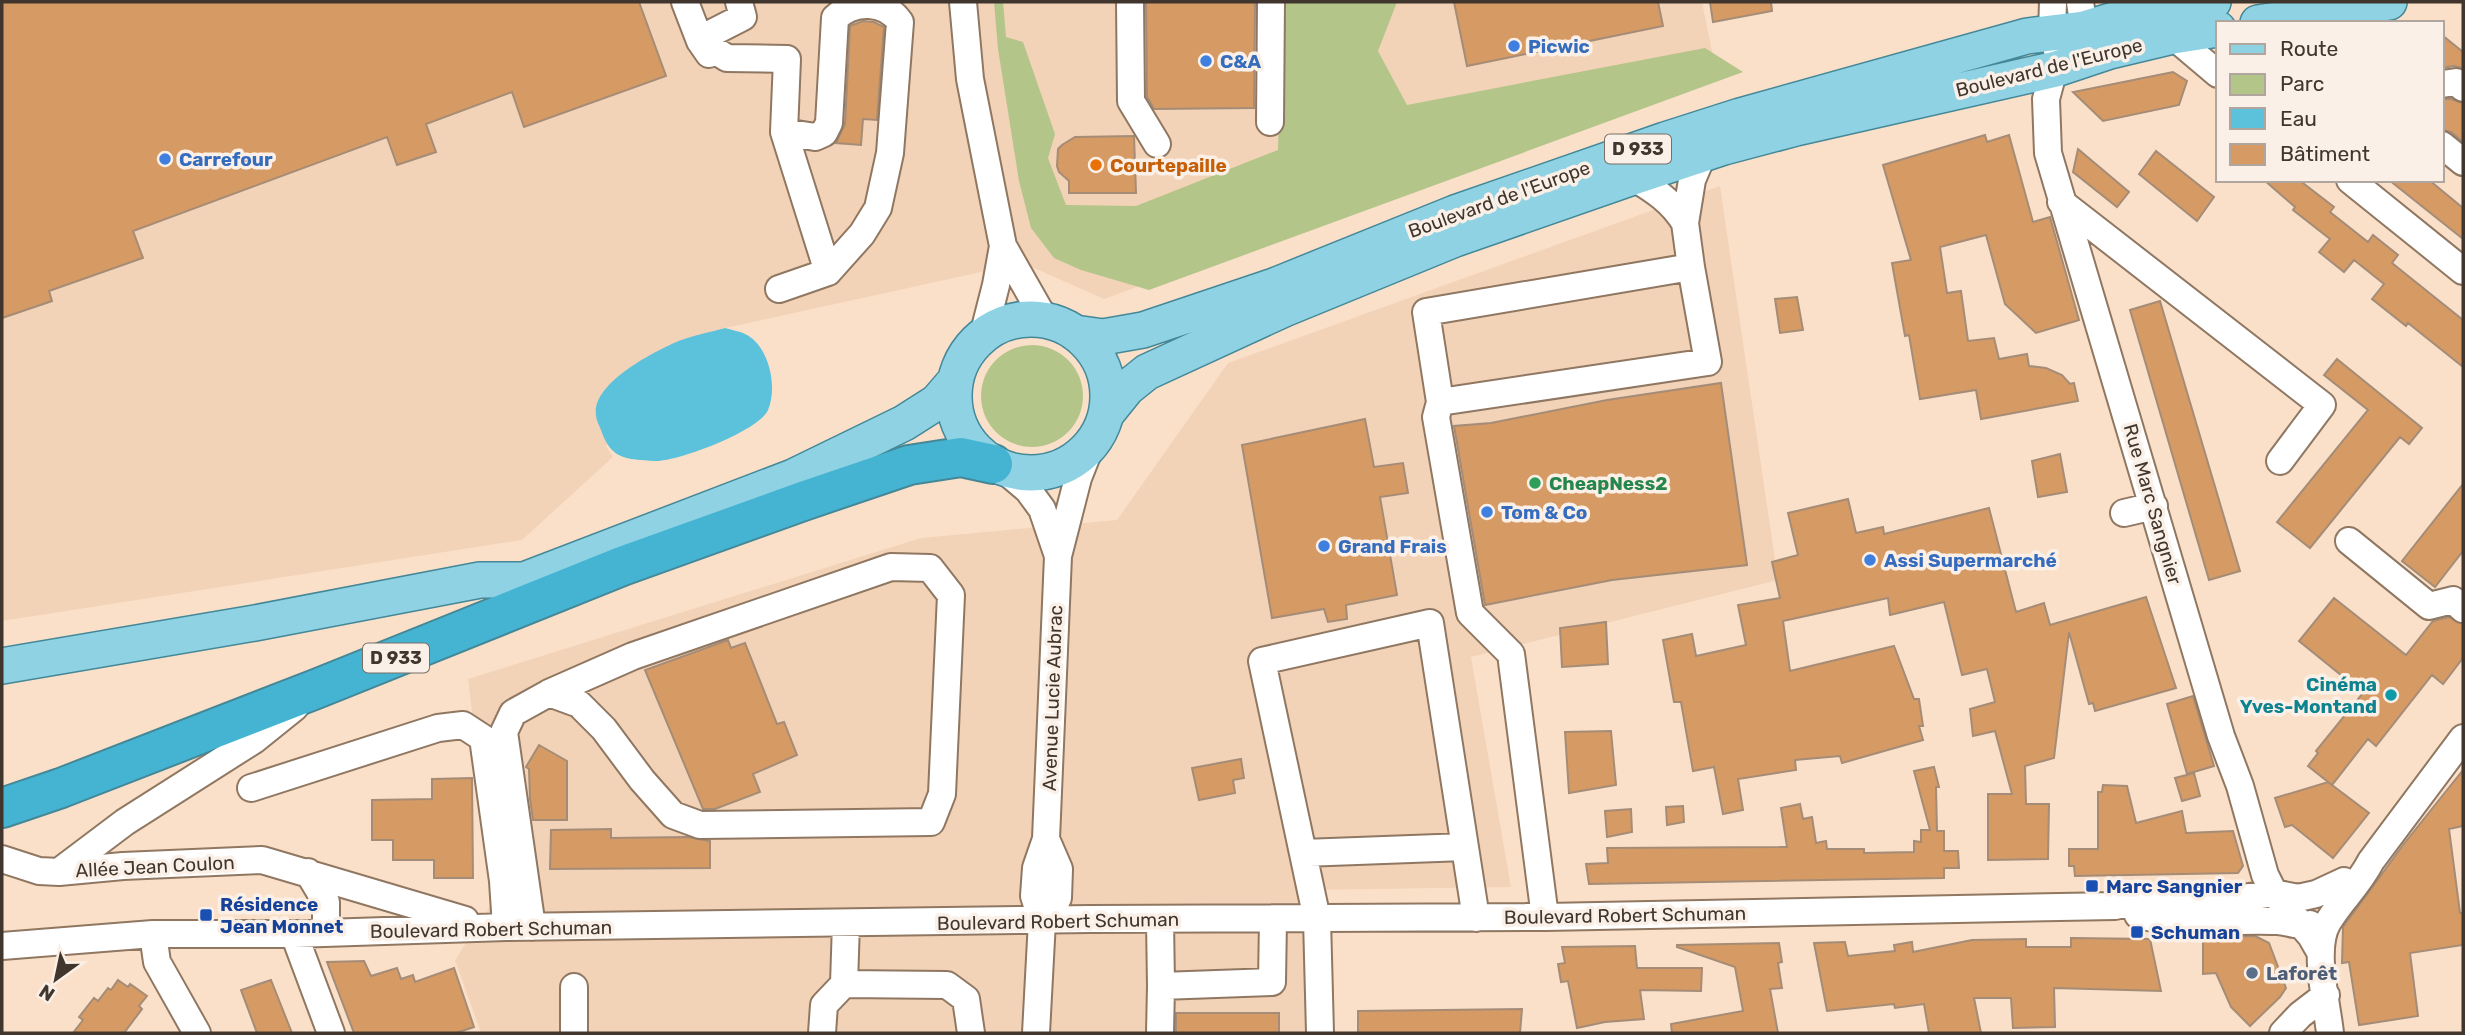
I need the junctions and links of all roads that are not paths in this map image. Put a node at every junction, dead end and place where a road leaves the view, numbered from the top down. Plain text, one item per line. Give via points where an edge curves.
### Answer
1 (685, 2) edge
2 (739, 2) edge
3 (963, 2) edge
4 (1130, 2) edge
5 (1271, 2) edge
6 (2213, 2) edge
7 (2389, 2) edge
8 (2270, 21) edge
9 (2216, 29) edge
10 (2065, 36) edge
11 (2173, 36) junction
12 (700, 40) junction
13 (718, 69) dead end
14 (2216, 72) edge
15 (2444, 84) edge
16 (2463, 88) edge
17 (1270, 121) dead end
18 (784, 132) junction
19 (1157, 144) dead end
20 (2444, 147) edge
21 (1703, 154) junction
22 (2463, 162) edge
23 (1633, 177) junction
24 (2352, 182) edge
25 (2061, 202) junction
26 (1685, 223) junction
27 (1003, 246) junction
28 (1690, 267) junction
29 (2463, 271) edge
30 (828, 272) junction
31 (779, 289) dead end
32 (1060, 327) junction
33 (983, 335) junction
34 (955, 380) junction
35 (1440, 402) junction
36 (1106, 414) junction
37 (1091, 445) junction
38 (2280, 461) dead end
39 (998, 466) junction
40 (2154, 506) junction
41 (2124, 513) dead end
42 (2349, 541) dead end
43 (1058, 556) junction
44 (524, 580) junction
45 (2463, 609) edge
46 (2, 666) edge
47 (316, 689) junction
48 (550, 694) junction
49 (2463, 738) edge
50 (2, 784) edge
51 (251, 788) dead end
52 (2, 808) edge
53 (1465, 847) junction
54 (1303, 853) junction
55 (2, 859) edge
56 (2371, 861) junction
57 (49, 872) junction
58 (308, 872) junction
59 (2, 880) edge
60 (2344, 881) junction
61 (2274, 893) junction
62 (2127, 910) junction
63 (1545, 917) junction
64 (1476, 918) junction
65 (1273, 919) junction
66 (1317, 919) junction
67 (1160, 920) junction
68 (2329, 920) junction
69 (1042, 921) junction
70 (846, 923) junction
71 (2303, 926) junction
72 (509, 928) junction
73 (326, 933) junction
74 (153, 934) junction
75 (294, 934) junction
76 (2, 946) edge
77 (2319, 950) junction
78 (845, 984) junction
79 (1161, 986) junction
80 (573, 987) dead end
81 (2326, 995) junction
82 (197, 1033) edge
83 (331, 1033) edge
84 (574, 1033) edge
85 (822, 1033) edge
86 (971, 1033) edge
87 (1035, 1033) edge
88 (1160, 1033) edge
89 (1320, 1033) edge
90 (2283, 1033) edge
91 (2330, 1033) edge

1 - 12 street
2 - 12 street via 743,17
3 - 27 street via 970,79
4 - 19 street via 1131,101
5 - 17 street
6 - 10 main road, Boulevard de l'Europe / D 933 via 2115,20
7 - 8 main road
9 - 11 main road, Boulevard de l'Europe / D 933
10 - 11 main road, Boulevard de l'Europe / D 933 via 2110,51
10 - 21 main road, Boulevard de l'Europe / D 933 via 1796,128
10 - 25 street, Rue Marc Sangnier via 2046,99 2048,153
10 - 32 main road, Boulevard de l'Europe / D 933 via 2027,36 1665,139 1455,213 1274,286 1143,330 1103,337
11 - 14 street
12 - 13 street
12 - 18 street via 727,58 787,59
15 - 16 street via 2456,82
18 - 30 street
18 - 30 street via 815,137 824,133 829,123 835,18 846,7 860,4 893,12 900,22 890,153 878,208
20 - 22 street
21 - 23 main road, Boulevard de l'Europe / D 933
21 - 26 street via 1692,180
23 - 26 street via 1663,195
23 - 36 main road, Boulevard de l'Europe / D 933 via 1455,239 1284,309 1147,372
24 - 29 street
25 - 38 street via 2322,405
25 - 40 street, Rue Marc Sangnier
26 - 28 street
27 - 32 street
27 - 33 street
28 - 35 street via 1426,312
28 - 35 street via 1708,362
30 - 31 street
32 - 33 main road via 1023,320
32 - 36 main road via 1092,349 1103,369 1108,391
33 - 34 main road via 965,355
34 - 39 main road via 954,405 961,428 974,448
34 - 44 main road, D 933 via 937,402 904,423 793,477
35 - 63 street via 1436,417 1470,613 1511,654
36 - 37 main road
37 - 39 main road via 1050,471 1026,473
37 - 43 street, Avenue Lucie Aubrac
39 - 43 street, Avenue Lucie Aubrac via 1028,490 1042,509
39 - 47 highway, D 933 via 961,457 898,469 622,566
40 - 41 street
40 - 61 street, Rue Marc Sangnier via 2221,736
42 - 45 street via 2429,606 2453,600
43 - 69 street, Avenue Lucie Aubrac via 1046,839 1059,869 1058,898
44 - 46 main road via 480,580
44 - 50 highway, D 933
47 - 52 highway, D 933
47 - 57 street via 254,740
48 - 48 street via 579,704 673,815 700,825 932,822 942,794 951,595 930,568 891,567 633,656
48 - 72 street via 513,713 504,732
49 - 56 street
51 - 72 street via 438,728 463,725 483,738
53 - 54 street
53 - 54 street via 1430,623 1262,661
53 - 64 street
54 - 66 street
55 - 57 street, Allée Jean Coulon
56 - 60 street
56 - 68 street
57 - 58 street, Allée Jean Coulon via 262,860
57 - 59 street
58 - 72 street, Allée Jean Coulon via 381,897
58 - 73 street via 326,902
60 - 61 street, Boulevard Robert Schuman via 2298,898
60 - 71 street
61 - 62 street, Boulevard Robert Schuman via 2230,900 2132,902
61 - 71 street, Rue Marc Sangnier
62 - 63 street, Boulevard Robert Schuman
62 - 71 street, Boulevard Robert Schuman via 2162,921 2281,921
63 - 64 street, Boulevard Robert Schuman
64 - 66 street, Boulevard Robert Schuman
65 - 66 street, Boulevard Robert Schuman
65 - 67 street, Boulevard Robert Schuman
65 - 79 street via 1272,982
66 - 89 street
67 - 69 street, Boulevard Robert Schuman
67 - 79 street
68 - 71 street
68 - 77 street
69 - 70 street, Boulevard Robert Schuman
69 - 87 street, Avenue Lucie Aubrac
70 - 72 street, Boulevard Robert Schuman
70 - 78 street
71 - 77 street, Rue Marc Sangnier
72 - 73 street, Boulevard Robert Schuman
73 - 75 street, Boulevard Robert Schuman
74 - 75 street, Boulevard Robert Schuman
74 - 76 street, Boulevard Robert Schuman
74 - 82 street via 157,962
75 - 83 street
77 - 81 street
78 - 85 street via 824,1005
78 - 86 street via 947,985 966,999
79 - 88 street
80 - 84 street
81 - 90 street
81 - 91 street

